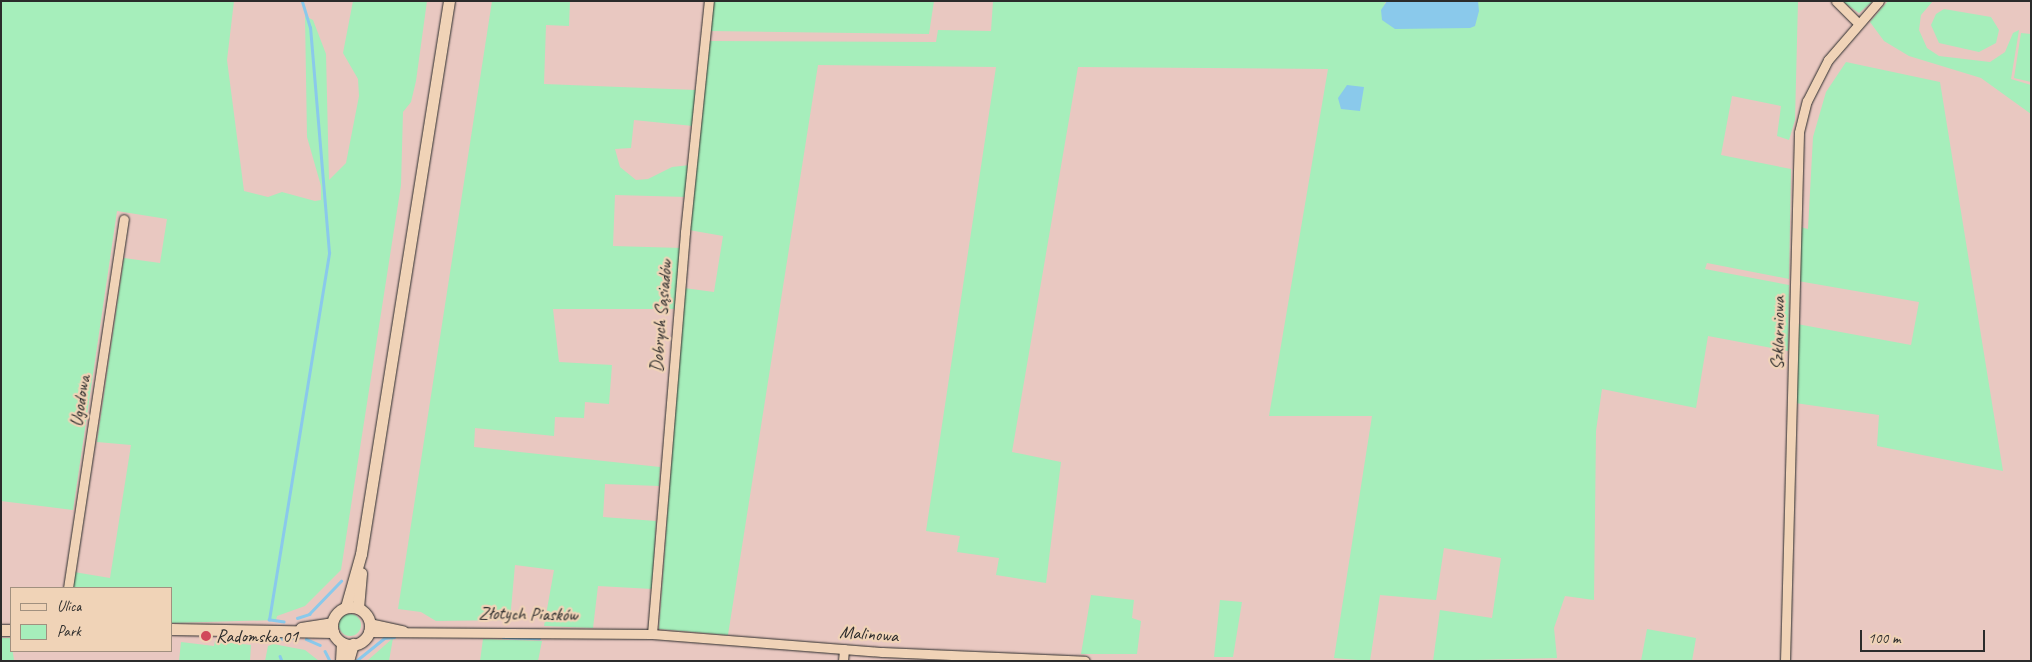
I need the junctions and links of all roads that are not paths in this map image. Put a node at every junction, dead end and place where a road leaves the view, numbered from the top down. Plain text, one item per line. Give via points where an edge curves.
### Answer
1 (449, 1) edge
2 (709, 1) edge
3 (1836, 1) edge
4 (1879, 1) edge
5 (1858, 23) junction
6 (124, 219) dead end
7 (68, 587) edge
8 (352, 608) junction
9 (369, 627) junction
10 (332, 628) junction
11 (172, 629) edge
12 (652, 634) junction
13 (348, 644) junction
14 (844, 649) junction
15 (341, 661) edge
16 (348, 661) edge
17 (843, 661) edge
18 (1085, 661) edge
19 (1785, 661) edge

1 - 8 street
2 - 12 street, Dobrych Sąsiadów via 685,232
3 - 5 street
4 - 5 street, Szklarniowa
5 - 19 street, Szklarniowa via 1814,84 1799,132
6 - 7 street, Ugodowa
8 - 9 street
8 - 10 street via 336,614
9 - 12 street, Złotych Piasków
9 - 13 street
10 - 11 street
10 - 13 street
12 - 14 street, Malinowa
13 - 15 street
13 - 16 street
14 - 17 street
14 - 18 street, Malinowa

